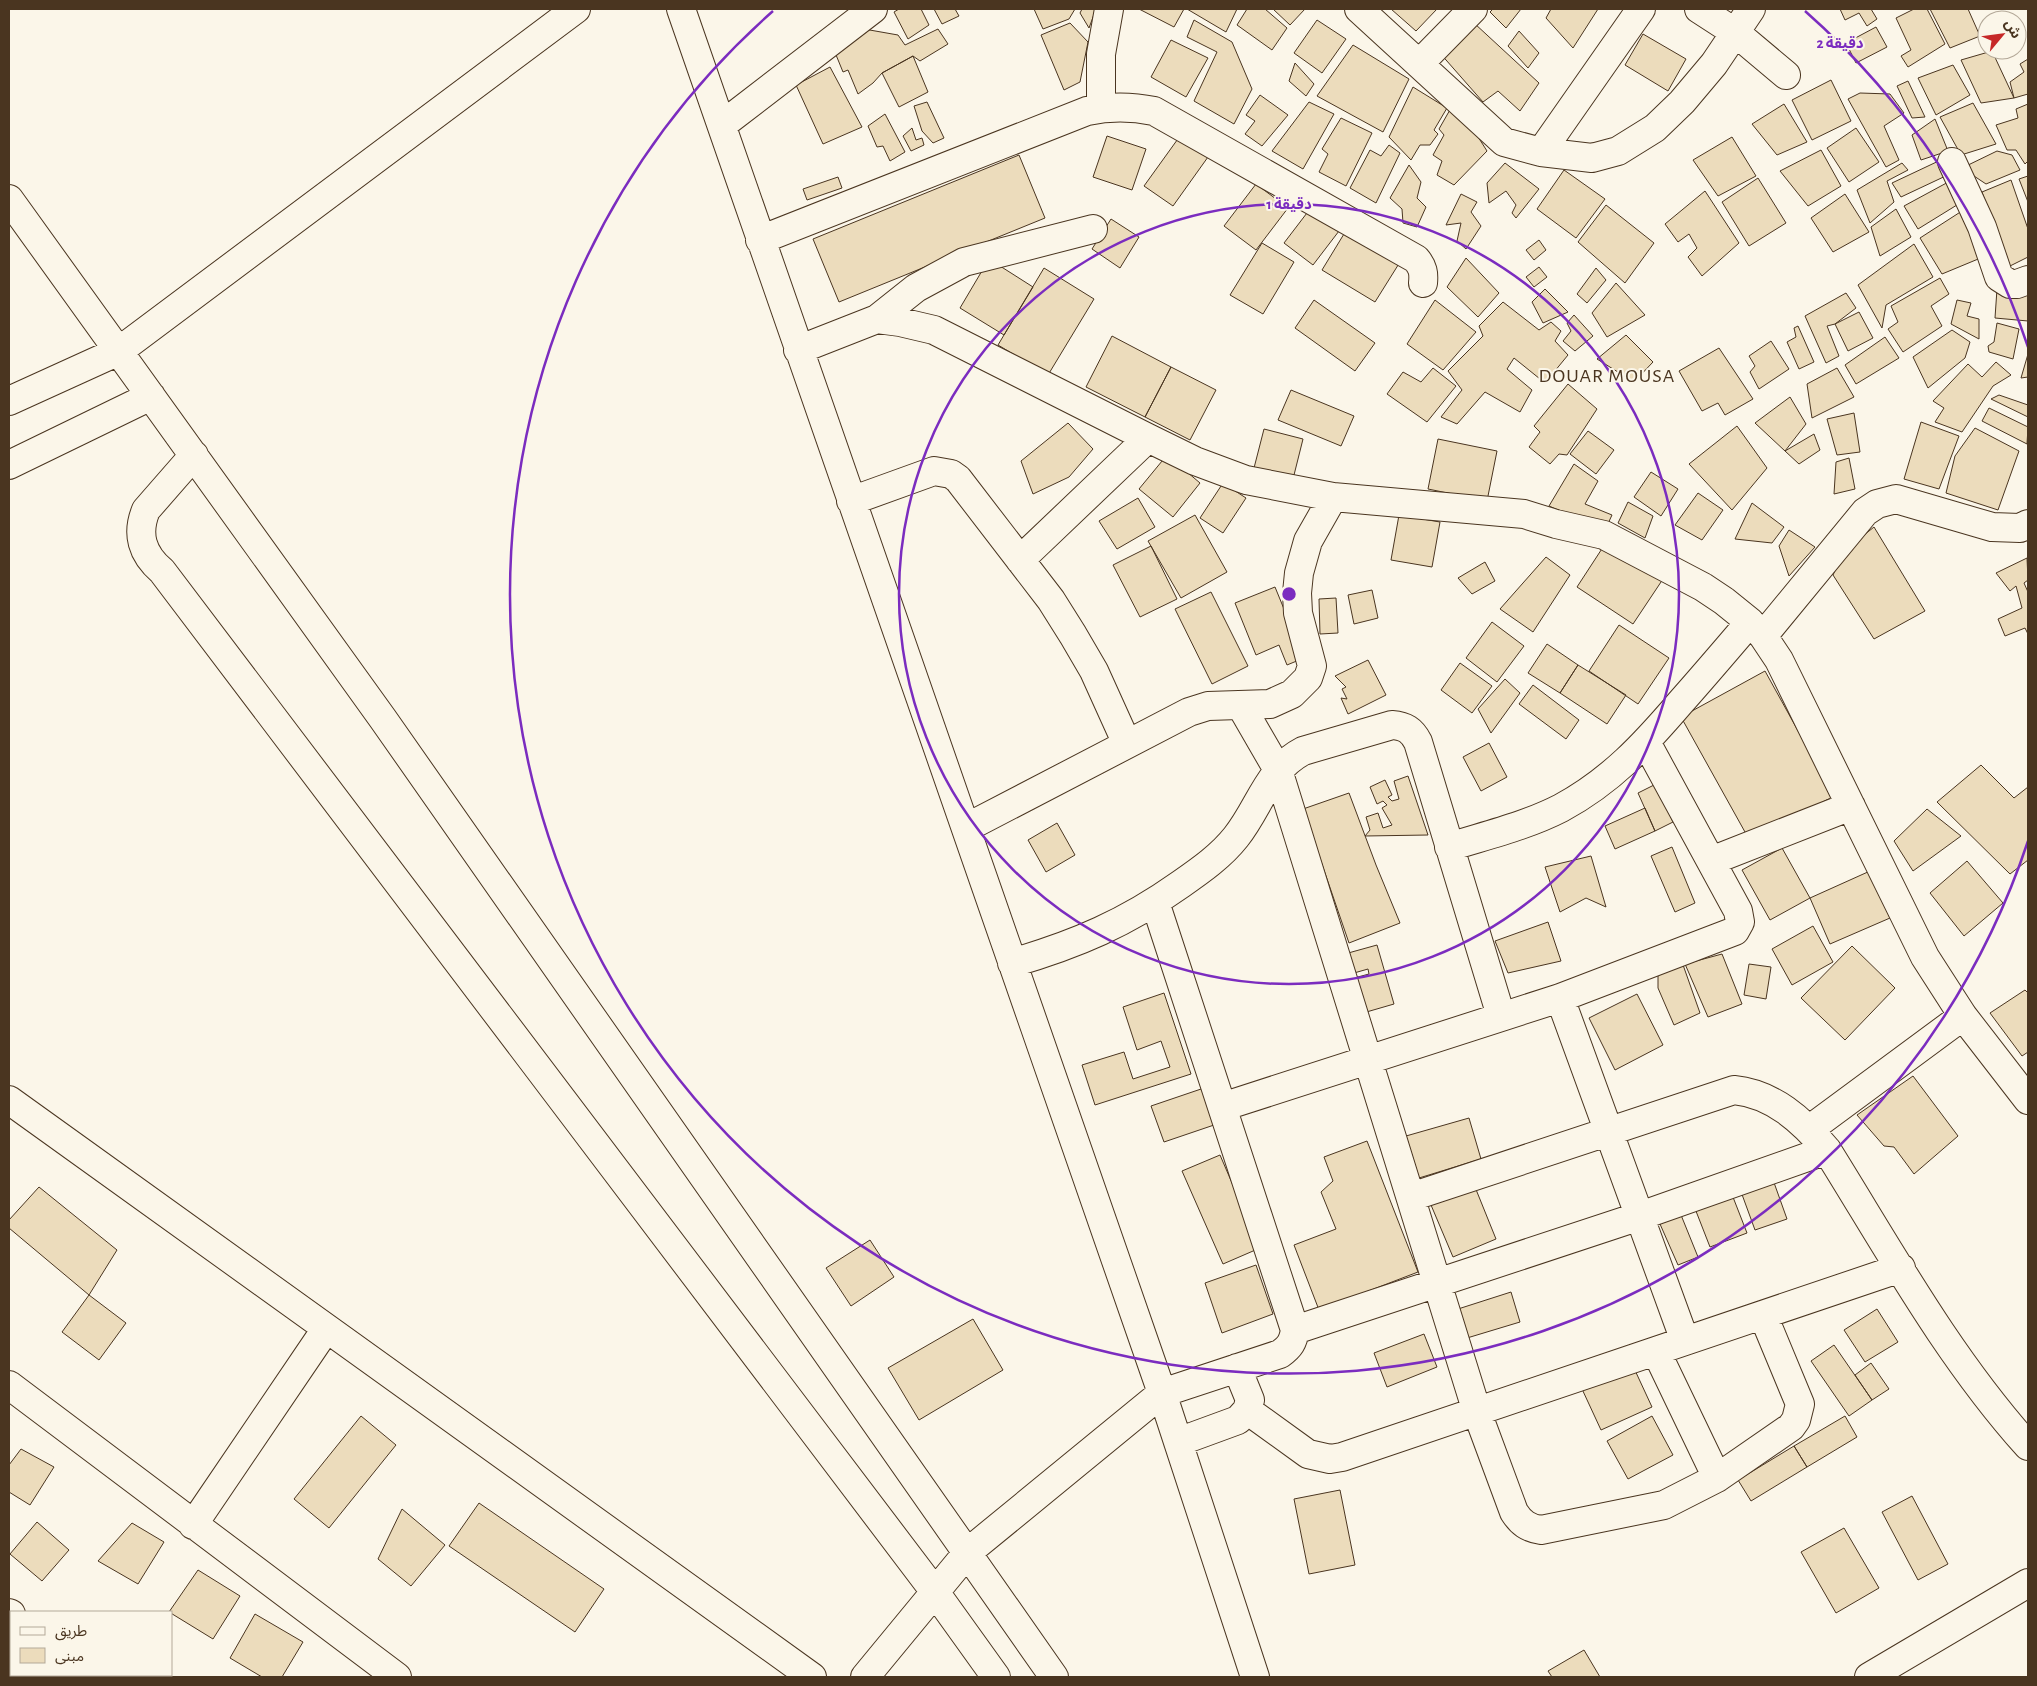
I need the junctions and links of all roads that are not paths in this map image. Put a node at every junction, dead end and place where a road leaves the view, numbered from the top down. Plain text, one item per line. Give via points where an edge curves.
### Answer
1 (576, 9) edge
2 (681, 9) edge
3 (873, 9) edge
4 (1109, 9) edge
5 (1359, 9) edge
6 (1473, 9) edge
7 (1641, 9) edge
8 (1699, 9) edge
9 (1751, 9) edge
10 (1736, 33) junction
11 (1419, 64) junction
12 (1786, 75) dead end
13 (1101, 108) junction
14 (722, 125) junction
15 (1541, 152) junction
16 (1952, 162) dead end
17 (9, 199) edge
18 (1093, 229) dead end
19 (760, 240) junction
20 (2028, 280) edge
21 (1423, 283) dead end
22 (878, 320) junction
23 (798, 350) junction
24 (119, 351) junction
25 (151, 396) junction
26 (9, 401) edge
27 (1148, 438) junction
28 (194, 455) junction
29 (9, 464) edge
30 (1333, 498) junction
31 (851, 501) junction
32 (2028, 524) edge
33 (1020, 560) junction
34 (1757, 629) junction
35 (1241, 706) junction
36 (1646, 742) junction
37 (1128, 744) junction
38 (1278, 770) junction
39 (1851, 806) junction
40 (966, 828) junction
41 (1450, 847) junction
42 (1711, 861) junction
43 (1155, 902) junction
44 (1012, 963) junction
45 (1560, 998) junction
46 (1501, 1016) junction
47 (1963, 1016) junction
48 (1368, 1060) junction
49 (9, 1100) edge
50 (2028, 1100) edge
51 (1222, 1107) junction
52 (1609, 1132) junction
53 (1818, 1139) junction
54 (1411, 1197) junction
55 (1640, 1216) junction
56 (1901, 1268) junction
57 (1438, 1282) junction
58 (1763, 1315) junction
59 (326, 1329) junction
60 (1294, 1330) junction
61 (1685, 1341) junction
62 (1656, 1351) junction
63 (1238, 1368) junction
64 (9, 1385) edge
65 (1162, 1393) junction
66 (1247, 1410) junction
67 (1477, 1412) junction
68 (1178, 1442) junction
69 (2028, 1446) edge
70 (1717, 1478) junction
71 (192, 1525) junction
72 (968, 1552) junction
73 (2028, 1583) edge
74 (935, 1592) junction
75 (397, 1677) edge
76 (812, 1677) edge
77 (865, 1677) edge
78 (996, 1677) edge
79 (1054, 1677) edge
80 (1255, 1677) edge
81 (1869, 1677) edge

1 - 24 street
2 - 14 street
3 - 14 street
4 - 13 street via 1101,54
5 - 11 street
6 - 11 street
7 - 15 street
8 - 10 street
9 - 10 street
10 - 12 street
10 - 15 street via 1682,102 1655,128 1618,151 1592,158
11 - 15 street via 1504,142
13 - 19 street
13 - 21 street via 1132,106 1154,111 1416,259 1424,274
14 - 19 street
16 - 20 street via 1982,227 1999,278 2010,284
17 - 24 street
18 - 22 street via 964,262 916,288
19 - 23 street
22 - 23 street
22 - 27 street via 934,330
23 - 31 street
24 - 25 street
24 - 26 street
25 - 28 street
25 - 29 street
27 - 30 street via 1246,480
27 - 33 street
28 - 72 street
28 - 74 street via 146,510 142,519 140,539 151,562 162,571
30 - 34 street via 1524,514 1604,535 1703,587
30 - 35 street via 1308,542 1299,573 1298,613 1312,666 1308,678 1280,701
31 - 33 street via 924,473 951,474 964,485
31 - 40 street
32 - 34 street via 2020,528 1992,527 1896,499 1878,504 1865,512
33 - 37 street via 1073,635 1094,671
34 - 36 street
34 - 39 street via 1792,684
35 - 37 street via 1208,706 1189,712
35 - 38 street
36 - 41 street via 1621,768 1561,808
36 - 42 street
37 - 40 street
38 - 41 street via 1302,751 1392,725 1409,729 1418,742
38 - 43 street via 1235,838 1213,861
38 - 48 street
39 - 42 street
39 - 47 street via 1925,957
40 - 44 street
41 - 46 street
42 - 45 street via 1738,911 1740,922 1735,931
43 - 44 street via 1088,938
43 - 51 street
44 - 65 street
45 - 46 street
45 - 52 street
46 - 48 street
47 - 50 street
47 - 53 street
48 - 51 street
48 - 54 street
49 - 59 street
51 - 60 street
52 - 53 street via 1734,1090 1759,1094 1777,1104
52 - 54 street
52 - 55 street
53 - 55 street
53 - 56 street
54 - 57 street
55 - 57 street
55 - 61 street
56 - 58 street
56 - 69 street via 1938,1330
57 - 60 street
57 - 67 street
58 - 61 street
58 - 70 street via 1800,1404 1799,1412 1791,1426
59 - 71 street
59 - 76 street
60 - 63 street via 1288,1349
61 - 62 street
62 - 67 street
62 - 70 street
63 - 65 street
63 - 66 street via 1250,1400
64 - 71 street
65 - 68 street
65 - 72 street
66 - 67 street via 1298,1449 1318,1458 1330,1459
66 - 68 street via 1238,1420
67 - 70 street via 1514,1512 1532,1529 1549,1529 1664,1505
68 - 80 street
71 - 75 street
72 - 74 street
72 - 79 street
73 - 81 street
74 - 77 street
74 - 78 street

